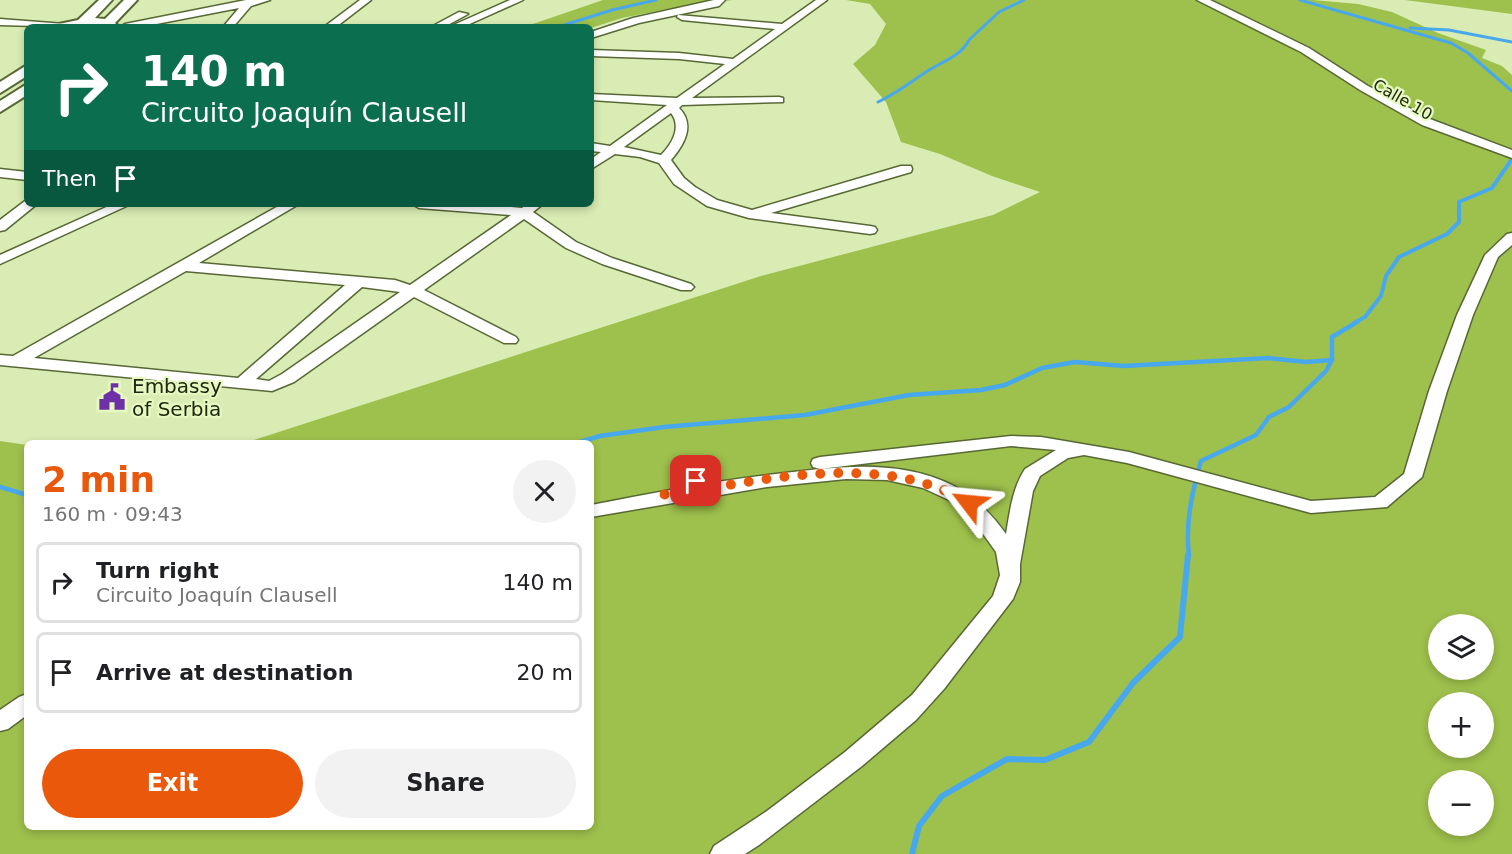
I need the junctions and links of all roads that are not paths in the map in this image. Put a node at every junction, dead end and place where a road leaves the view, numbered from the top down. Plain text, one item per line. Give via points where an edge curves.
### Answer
1 (106, 0) edge
2 (131, 0) edge
3 (265, 0) edge
4 (366, 0) edge
5 (498, 0) edge
6 (518, 0) edge
7 (822, 0) edge
8 (1202, 0) edge
9 (247, 1) edge
10 (715, 3) edge
11 (660, 15) junction
12 (82, 23) junction
13 (78, 24) edge
14 (96, 24) edge
15 (111, 24) edge
16 (116, 24) edge
17 (140, 24) edge
18 (230, 24) edge
19 (333, 24) edge
20 (443, 24) edge
21 (461, 24) edge
22 (0, 25) edge
23 (24, 26) edge
24 (785, 27) junction
25 (24, 29) edge
26 (594, 34) edge
27 (594, 53) edge
28 (733, 62) junction
29 (24, 71) edge
30 (0, 89) edge
31 (24, 90) edge
32 (594, 97) edge
33 (779, 100) dead end
34 (675, 105) junction
35 (0, 108) edge
36 (594, 147) edge
37 (612, 149) junction
38 (1511, 157) edge
39 (664, 160) junction
40 (594, 163) edge
41 (906, 169) dead end
42 (0, 173) edge
43 (24, 176) edge
44 (26, 207) edge
45 (98, 207) edge
46 (117, 207) edge
47 (287, 207) edge
48 (502, 207) edge
49 (530, 208) edge
50 (749, 214) junction
51 (0, 227) edge
52 (870, 230) dead end
53 (1512, 237) edge
54 (0, 250) edge
55 (0, 260) edge
56 (183, 266) junction
57 (358, 282) junction
58 (686, 287) dead end
59 (413, 289) junction
60 (510, 340) dead end
61 (0, 360) edge
62 (19, 360) junction
63 (0, 370) edge
64 (242, 383) junction
65 (1083, 449) junction
66 (663, 497) junction
67 (594, 510) edge
68 (1011, 562) junction
69 (24, 705) edge
70 (0, 722) edge
71 (723, 854) edge

1 - 12 main road
2 - 15 main road
3 - 9 street
4 - 19 street
5 - 20 street
6 - 21 street
7 - 24 street
8 - 38 street, Calle 10 via 1290,42 1346,85 1406,122 1449,141
9 - 16 street
9 - 17 street
9 - 18 street
10 - 11 street
11 - 24 street
11 - 26 street
12 - 13 main road
12 - 14 main road
22 - 23 street
22 - 25 street
24 - 28 street
27 - 28 street
28 - 34 street
29 - 30 main road
31 - 35 main road
32 - 34 street
33 - 34 street
34 - 37 street
34 - 39 street via 683,120 681,138
36 - 37 street
37 - 39 street
37 - 40 street
39 - 50 street via 690,190 712,203
41 - 50 street
42 - 43 street
44 - 51 street
45 - 54 street
46 - 55 street
47 - 56 street
48 - 49 street
49 - 58 street via 571,245
49 - 59 street
50 - 52 street
53 - 65 street via 1492,255 1465,315 1413,477 1380,503 1311,507
56 - 57 street
56 - 62 street
57 - 59 street
57 - 64 street
59 - 60 street
59 - 64 street via 288,378 272,386
61 - 62 street
62 - 63 street
62 - 64 street
65 - 66 street via 1041,442 976,444 684,483 669,487
65 - 68 street via 1062,454 1032,473 1023,491
66 - 67 street
66 - 68 street via 830,473 899,475 952,492 969,503 988,523
68 - 71 street via 1009,584 993,612 932,687 852,760
69 - 70 street

